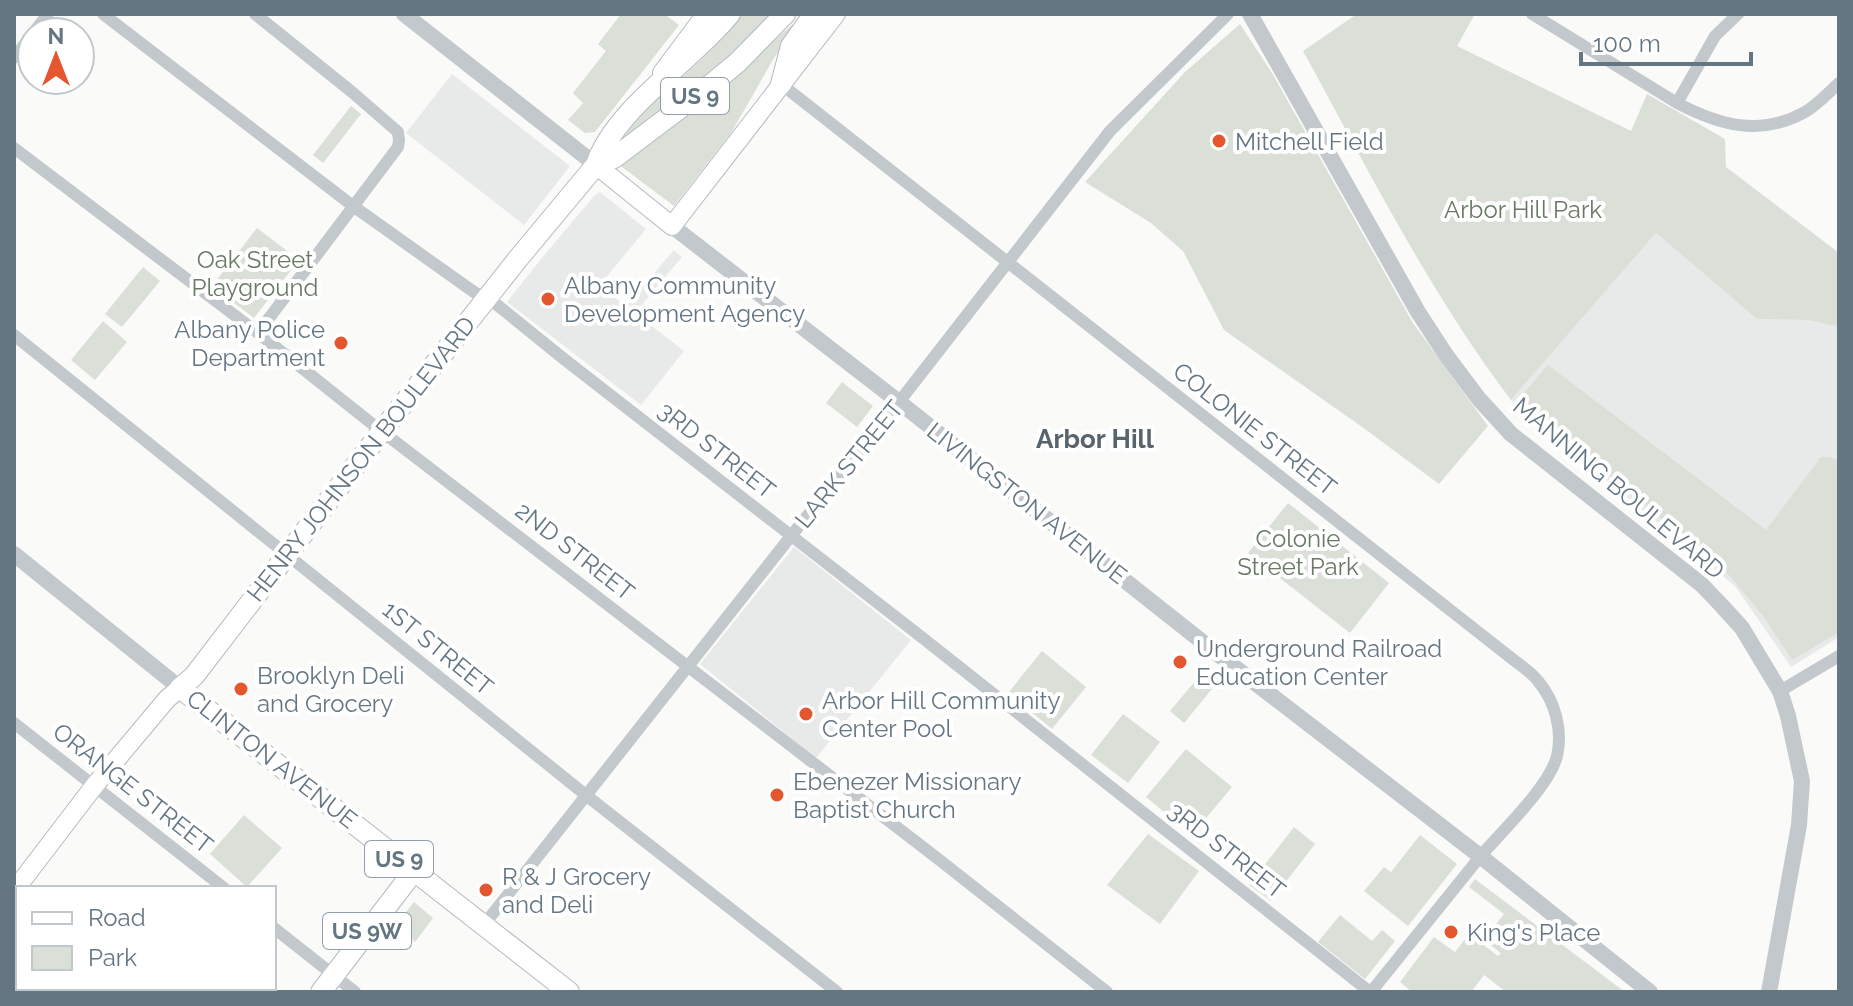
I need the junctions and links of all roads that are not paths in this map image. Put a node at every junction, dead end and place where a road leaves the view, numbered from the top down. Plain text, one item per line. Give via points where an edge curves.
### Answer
1 (103, 14) edge
2 (255, 14) edge
3 (404, 14) edge
4 (730, 14) edge
5 (785, 14) edge
6 (814, 14) edge
7 (836, 14) edge
8 (1228, 14) edge
9 (1250, 14) edge
10 (1532, 14) edge
11 (1738, 14) edge
12 (698, 17) edge
13 (1839, 83) edge
14 (781, 84) junction
15 (646, 95) junction
16 (1677, 103) junction
17 (14, 148) edge
18 (596, 165) junction
19 (353, 206) junction
20 (672, 226) junction
21 (1009, 263) junction
22 (486, 298) junction
23 (258, 333) junction
24 (14, 335) edge
25 (899, 402) junction
26 (382, 431) junction
27 (791, 536) junction
28 (14, 554) edge
29 (286, 554) junction
30 (1839, 656) edge
31 (688, 666) junction
32 (180, 688) junction
33 (1780, 691) junction
34 (14, 723) edge
35 (95, 785) junction
36 (587, 796) junction
37 (1480, 856) junction
38 (414, 871) junction
39 (22, 886) edge
40 (221, 886) edge
41 (483, 926) junction
42 (276, 930) edge
43 (334, 975) junction
44 (321, 992) edge
45 (355, 992) edge
46 (569, 992) edge
47 (837, 992) edge
48 (1107, 992) edge
49 (1371, 992) edge
50 (1650, 992) edge
51 (1769, 992) edge

1 - 19 street, 3RD STREET
2 - 19 street via 398,132 398,147
3 - 18 street, LIVINGSTON AVENUE
4 - 15 main road, US 9 / US 9
5 - 18 main road, US 9 via 704,90 614,158
6 - 14 main road via 791,46
7 - 14 main road
8 - 21 street, LARK STREET via 1110,131
9 - 33 street, MANNING BOULEVARD via 1418,312 1464,380 1511,434 1702,585 1742,628
10 - 16 street
11 - 16 street via 1715,36
12 - 15 main road, HENRY JOHNSON BOULEVARD
13 - 16 street via 1806,111 1776,124 1727,125
14 - 20 main road
14 - 21 street, COLONIE STREET
15 - 18 main road, HENRY JOHNSON BOULEVARD / US 9 via 601,148
17 - 23 street, 2ND STREET
18 - 20 main road, LIVINGSTON AVENUE
18 - 22 main road, HENRY JOHNSON BOULEVARD / US 9
19 - 22 street, 3RD STREET
19 - 23 street
20 - 25 street, LIVINGSTON AVENUE
21 - 25 street, LARK STREET
21 - 37 street, COLONIE STREET via 1537,679 1555,710 1557,759 1538,790
22 - 26 main road, HENRY JOHNSON BOULEVARD / US 9
22 - 27 street, 3RD STREET
23 - 26 street, 2ND STREET
24 - 29 street, 1ST STREET
25 - 27 street, LARK STREET
25 - 37 street, LIVINGSTON AVENUE
26 - 29 main road, HENRY JOHNSON BOULEVARD / US 9
26 - 31 street, 2ND STREET
27 - 31 street, LARK STREET
27 - 49 street, 3RD STREET
28 - 32 street, CLINTON AVENUE
29 - 32 main road, HENRY JOHNSON BOULEVARD / US 9
29 - 36 street, 1ST STREET
30 - 33 street
31 - 36 street, LARK STREET
31 - 48 street, 2ND STREET
32 - 35 main road, HENRY JOHNSON BOULEVARD
32 - 38 main road, CLINTON AVENUE / US 9
33 - 51 street, MANNING BOULEVARD via 1802,781
34 - 35 street, ORANGE STREET
35 - 39 main road, HENRY JOHNSON BOULEVARD
35 - 40 street, ORANGE STREET
36 - 41 street, LARK STREET
36 - 47 street, 1ST STREET
37 - 49 street, COLONIE STREET
37 - 50 street, LIVINGSTON AVENUE
38 - 41 main road, CLINTON AVENUE / US 9
38 - 43 main road, US 9W
41 - 46 main road, CLINTON AVENUE / US 9
42 - 43 street
43 - 44 main road, US 9W
43 - 45 street

